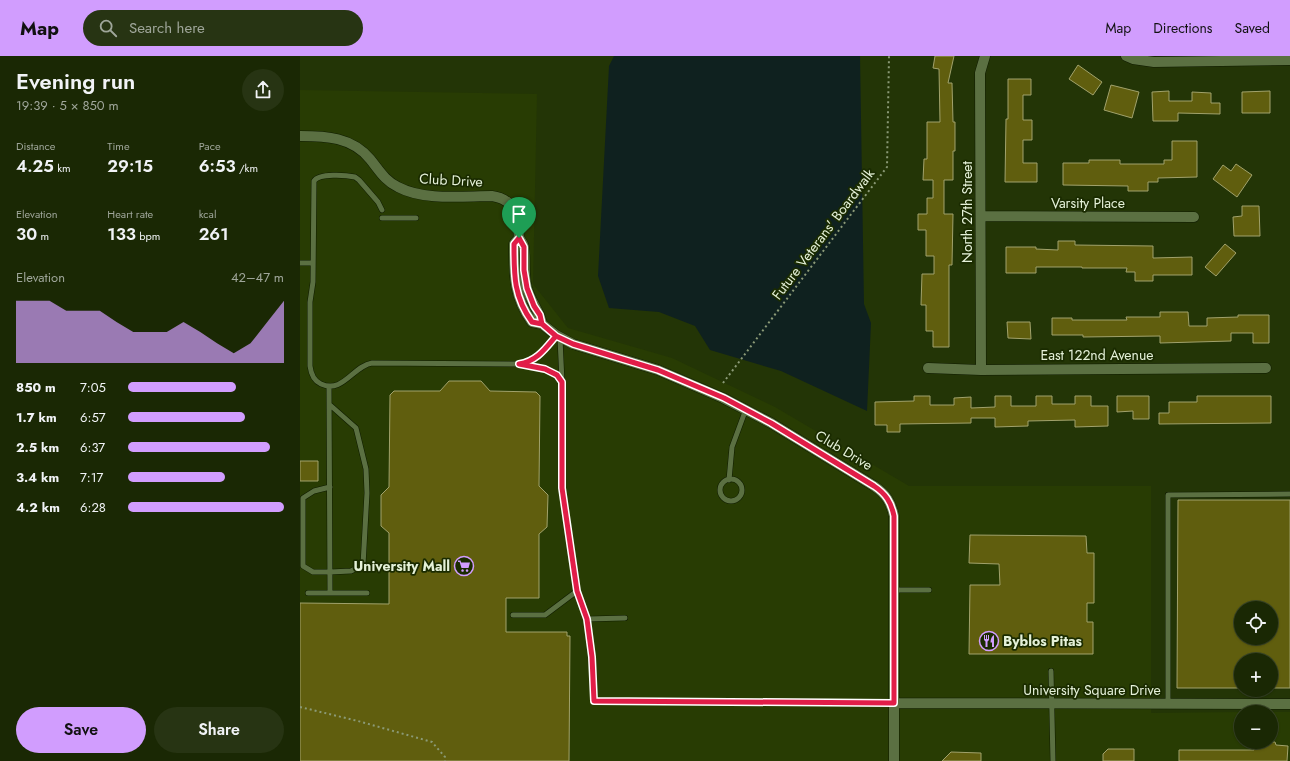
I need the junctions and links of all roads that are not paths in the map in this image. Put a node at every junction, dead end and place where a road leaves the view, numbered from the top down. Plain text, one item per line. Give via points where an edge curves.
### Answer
1 (985, 56) edge
2 (1126, 56) edge
3 (1185, 59) edge
4 (1289, 62) edge
5 (300, 136) edge
6 (382, 210) dead end
7 (981, 216) junction
8 (1194, 217) dead end
9 (382, 218) dead end
10 (416, 218) dead end
11 (300, 264) edge
12 (313, 264) junction
13 (558, 337) junction
14 (519, 364) junction
15 (928, 368) dead end
16 (1266, 368) dead end
17 (981, 370) junction
18 (562, 382) junction
19 (329, 386) junction
20 (330, 404) junction
21 (746, 409) junction
22 (730, 480) junction
23 (330, 487) junction
24 (1290, 494) edge
25 (330, 572) junction
26 (894, 590) junction
27 (929, 590) dead end
28 (577, 591) junction
29 (308, 593) dead end
30 (330, 593) junction
31 (368, 593) dead end
32 (513, 615) dead end
33 (625, 618) dead end
34 (587, 619) junction
35 (1051, 671) dead end
36 (894, 703) junction
37 (1052, 704) junction
38 (1168, 704) junction
39 (1290, 704) edge
40 (894, 761) edge
41 (1053, 761) edge

1 - 7 street, North 27th Street via 980,73
2 - 3 street via 1154,62
3 - 4 street
5 - 13 street, Club Drive via 331,137 352,144 362,151 389,182 407,191 428,195 492,196 513,206 518,219 519,238 514,244 514,278 517,294 532,322 542,324
6 - 12 lane via 355,177 316,178 313,185
7 - 8 street, Varsity Place
7 - 17 street, North 27th Street
9 - 10 lane
11 - 12 lane
12 - 19 lane via 310,366 315,380
13 - 14 lane via 539,356 527,363
13 - 18 lane
13 - 21 street, Club Drive via 658,370
14 - 18 lane via 545,369 557,375
14 - 19 lane via 372,364 362,367 340,384
15 - 17 street, East 122nd Avenue
16 - 17 street, East 122nd Avenue
18 - 28 lane via 562,488
19 - 20 lane
20 - 23 lane
20 - 25 lane via 356,428 366,469 367,493 363,565 351,571
21 - 22 lane via 732,447
21 - 26 street, Club Drive via 882,491 889,499 894,516
22 - 22 lane via 723,482 720,489 724,498 730,501 740,497 742,490 736,481
23 - 25 lane
23 - 25 lane via 314,491 303,498 303,566 313,572
24 - 38 lane via 1168,495
25 - 30 lane
26 - 27 lane
26 - 36 street, Club Drive
28 - 32 lane via 544,615
28 - 34 lane
29 - 30 lane
30 - 31 lane
33 - 34 lane
34 - 36 lane via 594,701
35 - 37 lane
36 - 37 street, University Square Drive
36 - 40 street, Club Drive
37 - 38 street, University Square Drive
37 - 41 lane
38 - 39 street, University Square Drive

